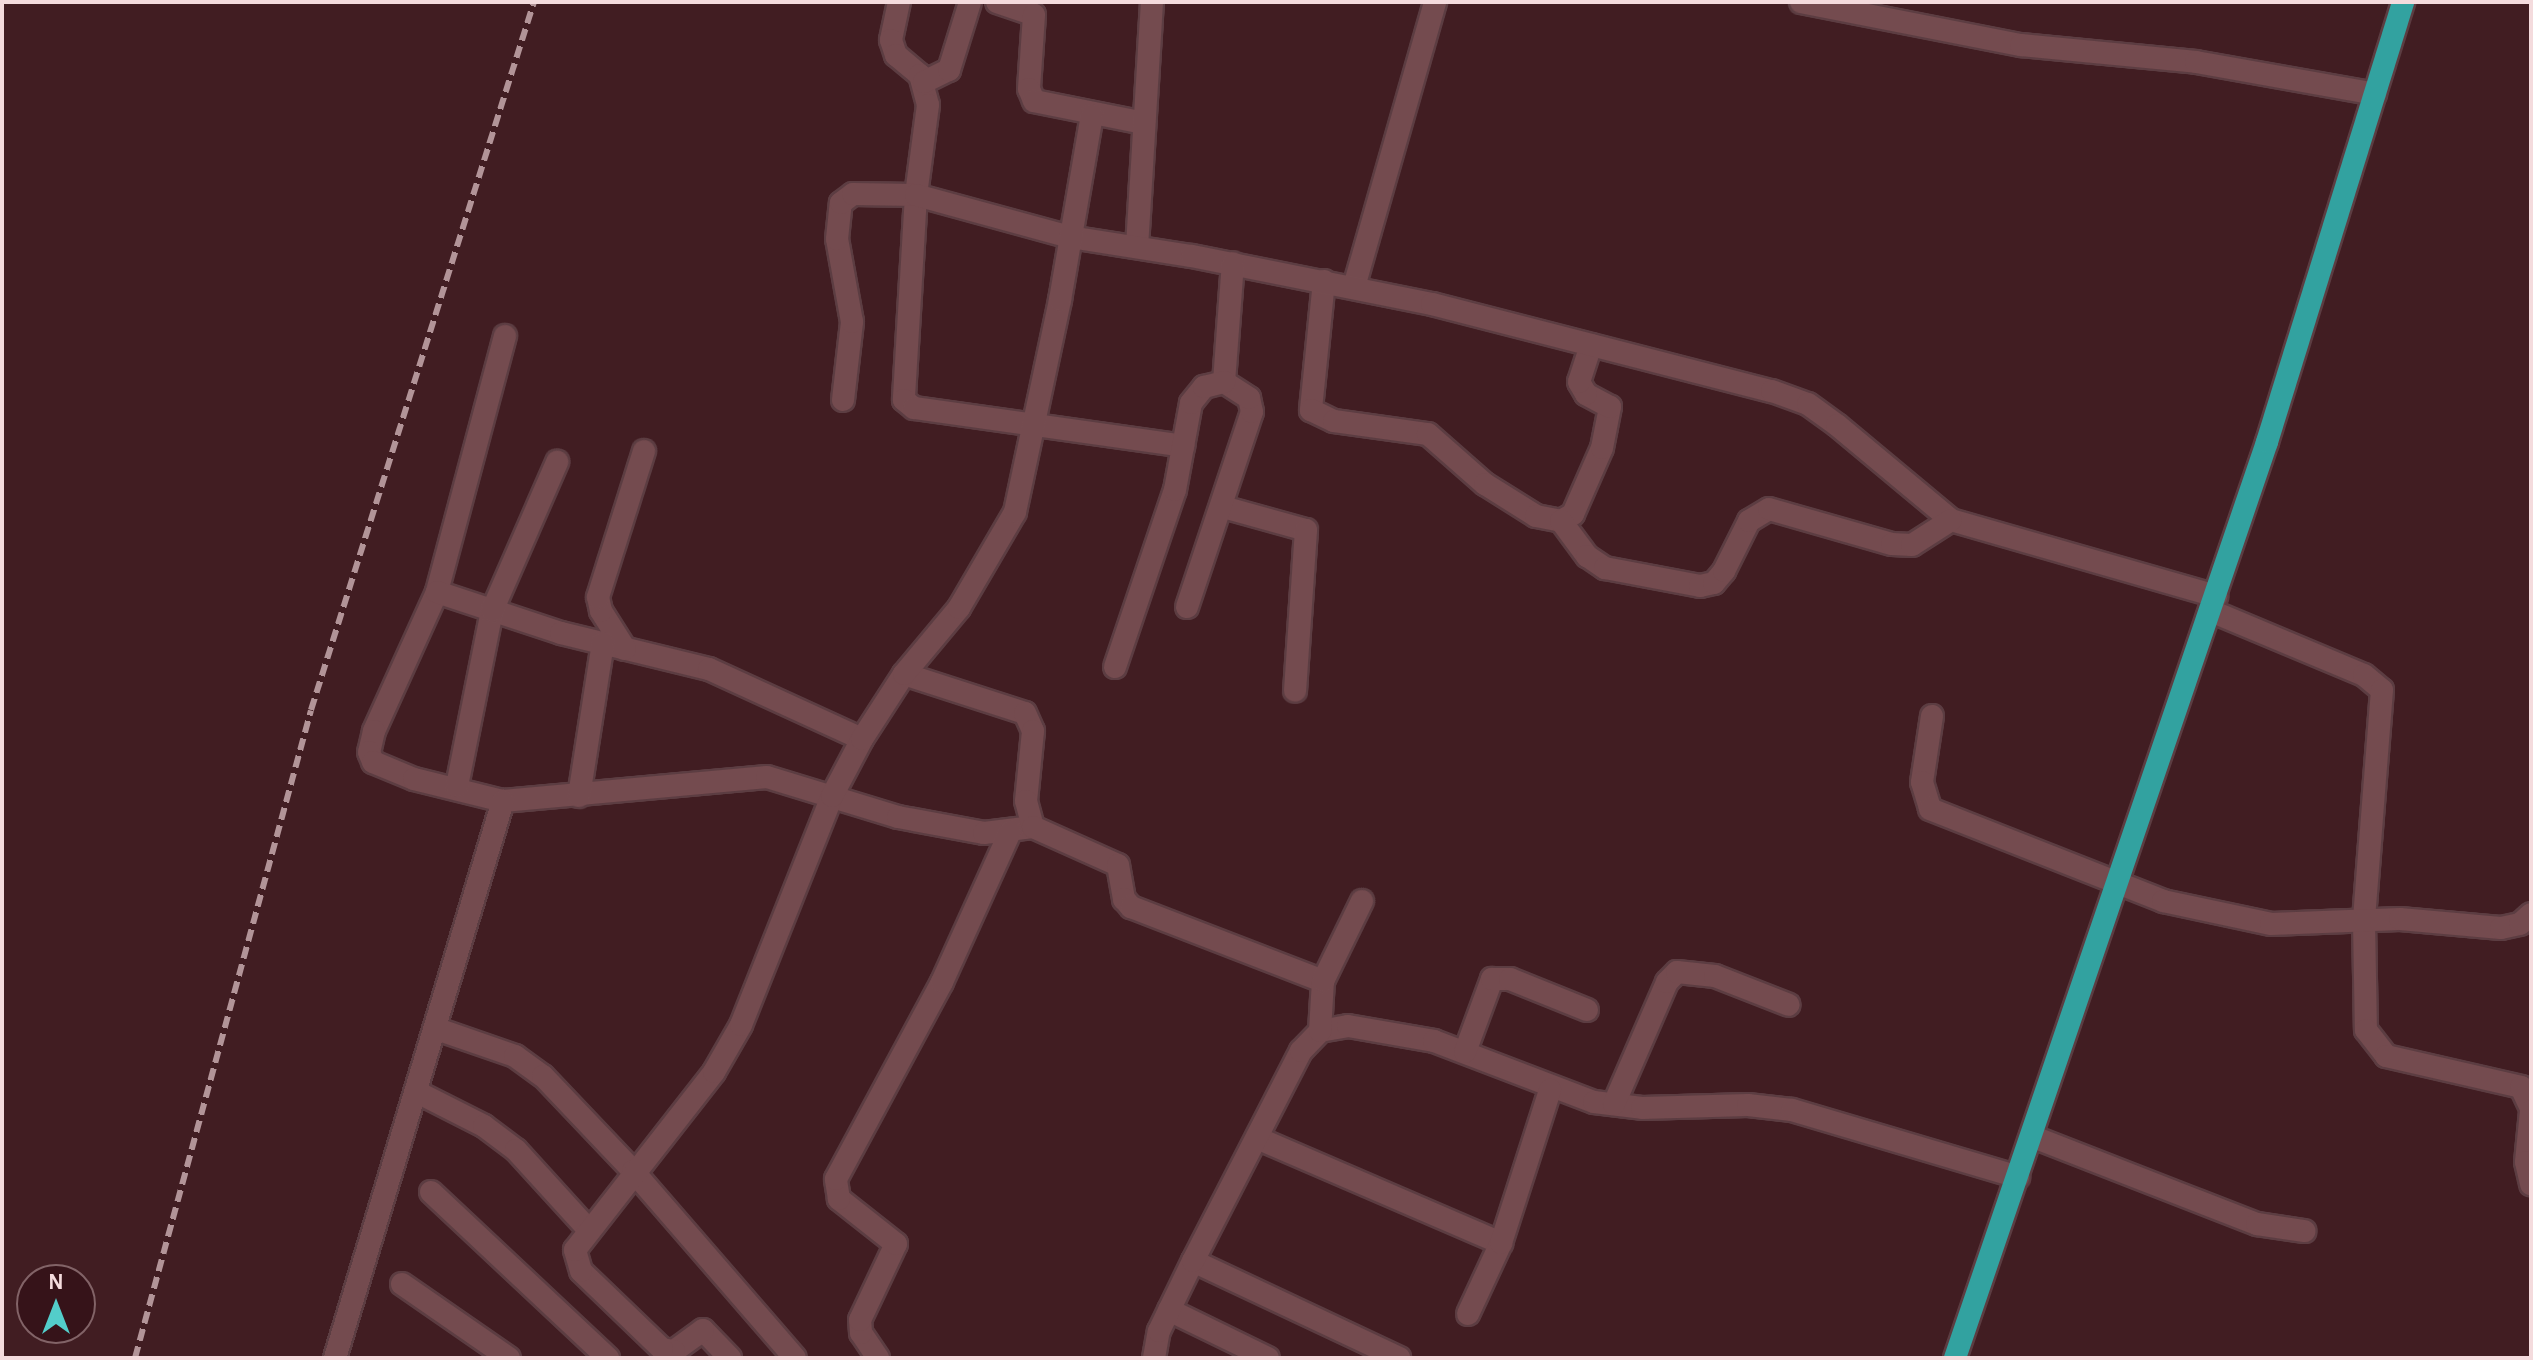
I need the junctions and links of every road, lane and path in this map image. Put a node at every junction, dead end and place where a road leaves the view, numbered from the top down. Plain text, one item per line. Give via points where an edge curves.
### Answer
1 (899, 2) edge
2 (970, 2) edge
3 (997, 2) edge
4 (1152, 2) edge
5 (1435, 2) edge
6 (1801, 2) edge
7 (2403, 2) edge
8 (1825, 4) edge
9 (924, 82) junction
10 (2375, 94) junction
11 (1092, 115) junction
12 (1144, 123) junction
13 (916, 195) junction
14 (1070, 237) junction
15 (1137, 247) junction
16 (1233, 263) junction
17 (1324, 281) junction
18 (1354, 287) junction
19 (505, 336) dead end
20 (1591, 345) junction
21 (1224, 382) junction
22 (843, 400) dead end
23 (1034, 425) junction
24 (1183, 446) junction
25 (644, 451) dead end
26 (557, 462) dead end
27 (1223, 507) junction
28 (1951, 520) junction
29 (1561, 521) junction
30 (437, 592) junction
31 (2213, 604) junction
32 (1187, 607) dead end
33 (492, 611) junction
34 (614, 646) junction
35 (1115, 667) dead end
36 (904, 674) junction
37 (1295, 691) dead end
38 (1932, 716) dead end
39 (862, 739) junction
40 (457, 786) junction
41 (579, 796) junction
42 (832, 796) junction
43 (503, 801) junction
44 (1033, 827) junction
45 (1010, 832) junction
46 (2118, 882) junction
47 (1362, 901) dead end
48 (2531, 914) edge
49 (2364, 920) junction
50 (1323, 981) junction
51 (1789, 1005) dead end
52 (1587, 1010) dead end
53 (437, 1029) junction
54 (1320, 1031) junction
55 (1465, 1052) junction
56 (1550, 1090) junction
57 (417, 1092) junction
58 (1614, 1104) junction
59 (2531, 1109) edge
60 (2031, 1136) junction
61 (1257, 1138) junction
62 (633, 1171) junction
63 (2018, 1177) junction
64 (2531, 1184) edge
65 (431, 1192) dead end
66 (588, 1229) junction
67 (2304, 1231) dead end
68 (1501, 1243) junction
69 (1193, 1261) junction
70 (402, 1284) dead end
71 (1169, 1310) junction
72 (1468, 1314) dead end
73 (479, 1351) edge
74 (335, 1358) edge
75 (509, 1358) edge
76 (608, 1358) edge
77 (730, 1358) edge
78 (795, 1358) edge
79 (878, 1358) edge
80 (1154, 1358) edge
81 (1268, 1358) edge
82 (1399, 1358) edge
83 (1955, 1358) edge

1 - 9 street via 891,40 896,55
2 - 9 street via 949,70
3 - 11 street via 1034,15 1029,89 1034,101
4 - 12 street
5 - 18 street
6 - 8 street
7 - 10 highway
8 - 10 street via 2021,45 2196,62
9 - 13 street via 928,105
10 - 31 highway
11 - 12 street
11 - 14 street
12 - 15 street
13 - 14 street
13 - 22 street via 853,194 841,203 837,239 852,322
13 - 23 street via 904,400 914,408
14 - 15 street
14 - 23 street
15 - 16 street
16 - 17 street
16 - 21 street
17 - 18 street
17 - 29 street via 1311,410 1334,421 1428,434 1512,504
18 - 20 street
19 - 30 street
20 - 28 street via 1808,404
20 - 29 street via 1581,389 1606,403 1610,413 1583,498
21 - 24 street via 1196,392
21 - 27 street via 1249,398 1252,412
23 - 24 street
23 - 36 street via 1015,512 959,608
24 - 35 street via 1162,532
25 - 34 street via 598,597
26 - 33 street
27 - 32 street
27 - 37 street via 1306,530
28 - 29 street via 1912,545 1892,544 1769,509 1749,521 1714,583 1700,586 1605,568 1587,556
28 - 31 street
30 - 33 street
30 - 40 street via 369,752 384,769
31 - 46 highway
31 - 49 street via 2364,675 2382,690
33 - 34 street
33 - 40 street
34 - 39 street via 745,681
34 - 41 street
36 - 39 street
36 - 44 street via 1025,713 1033,731 1026,801
38 - 46 street via 1922,782 1930,809
39 - 42 street
40 - 43 street
41 - 42 street via 742,776 767,777
41 - 43 street
42 - 45 street via 898,817 984,833
42 - 62 street via 741,1025 680,1119
43 - 53 street
44 - 45 street
44 - 50 street via 1118,865 1124,899 1131,907
45 - 79 street via 942,982 836,1179 839,1199 896,1244 860,1320 861,1333
46 - 49 street via 2190,908 2271,924
46 - 60 highway
47 - 50 street
48 - 49 street via 2520,924 2501,928
49 - 59 street via 2366,1030 2375,1047 2401,1060 2521,1087
50 - 54 street
51 - 58 street via 1715,976 1677,972 1667,982
52 - 55 street via 1510,979 1492,979
53 - 57 street
53 - 62 street via 525,1063
54 - 55 street via 1348,1026
54 - 61 street via 1301,1051
55 - 56 street
56 - 58 street
56 - 68 street
57 - 66 street via 484,1126 516,1150
57 - 74 street
58 - 63 street via 1792,1110
59 - 64 street via 2526,1162
60 - 63 highway
60 - 67 street via 2235,1214
61 - 68 street
61 - 69 street
62 - 66 street
62 - 78 street
63 - 83 highway
65 - 76 street
66 - 77 street via 575,1250 581,1271 662,1349 674,1351 703,1330
68 - 72 street
69 - 71 street
69 - 82 street
70 - 73 street
71 - 80 street via 1154,1343
71 - 81 street
73 - 75 street

